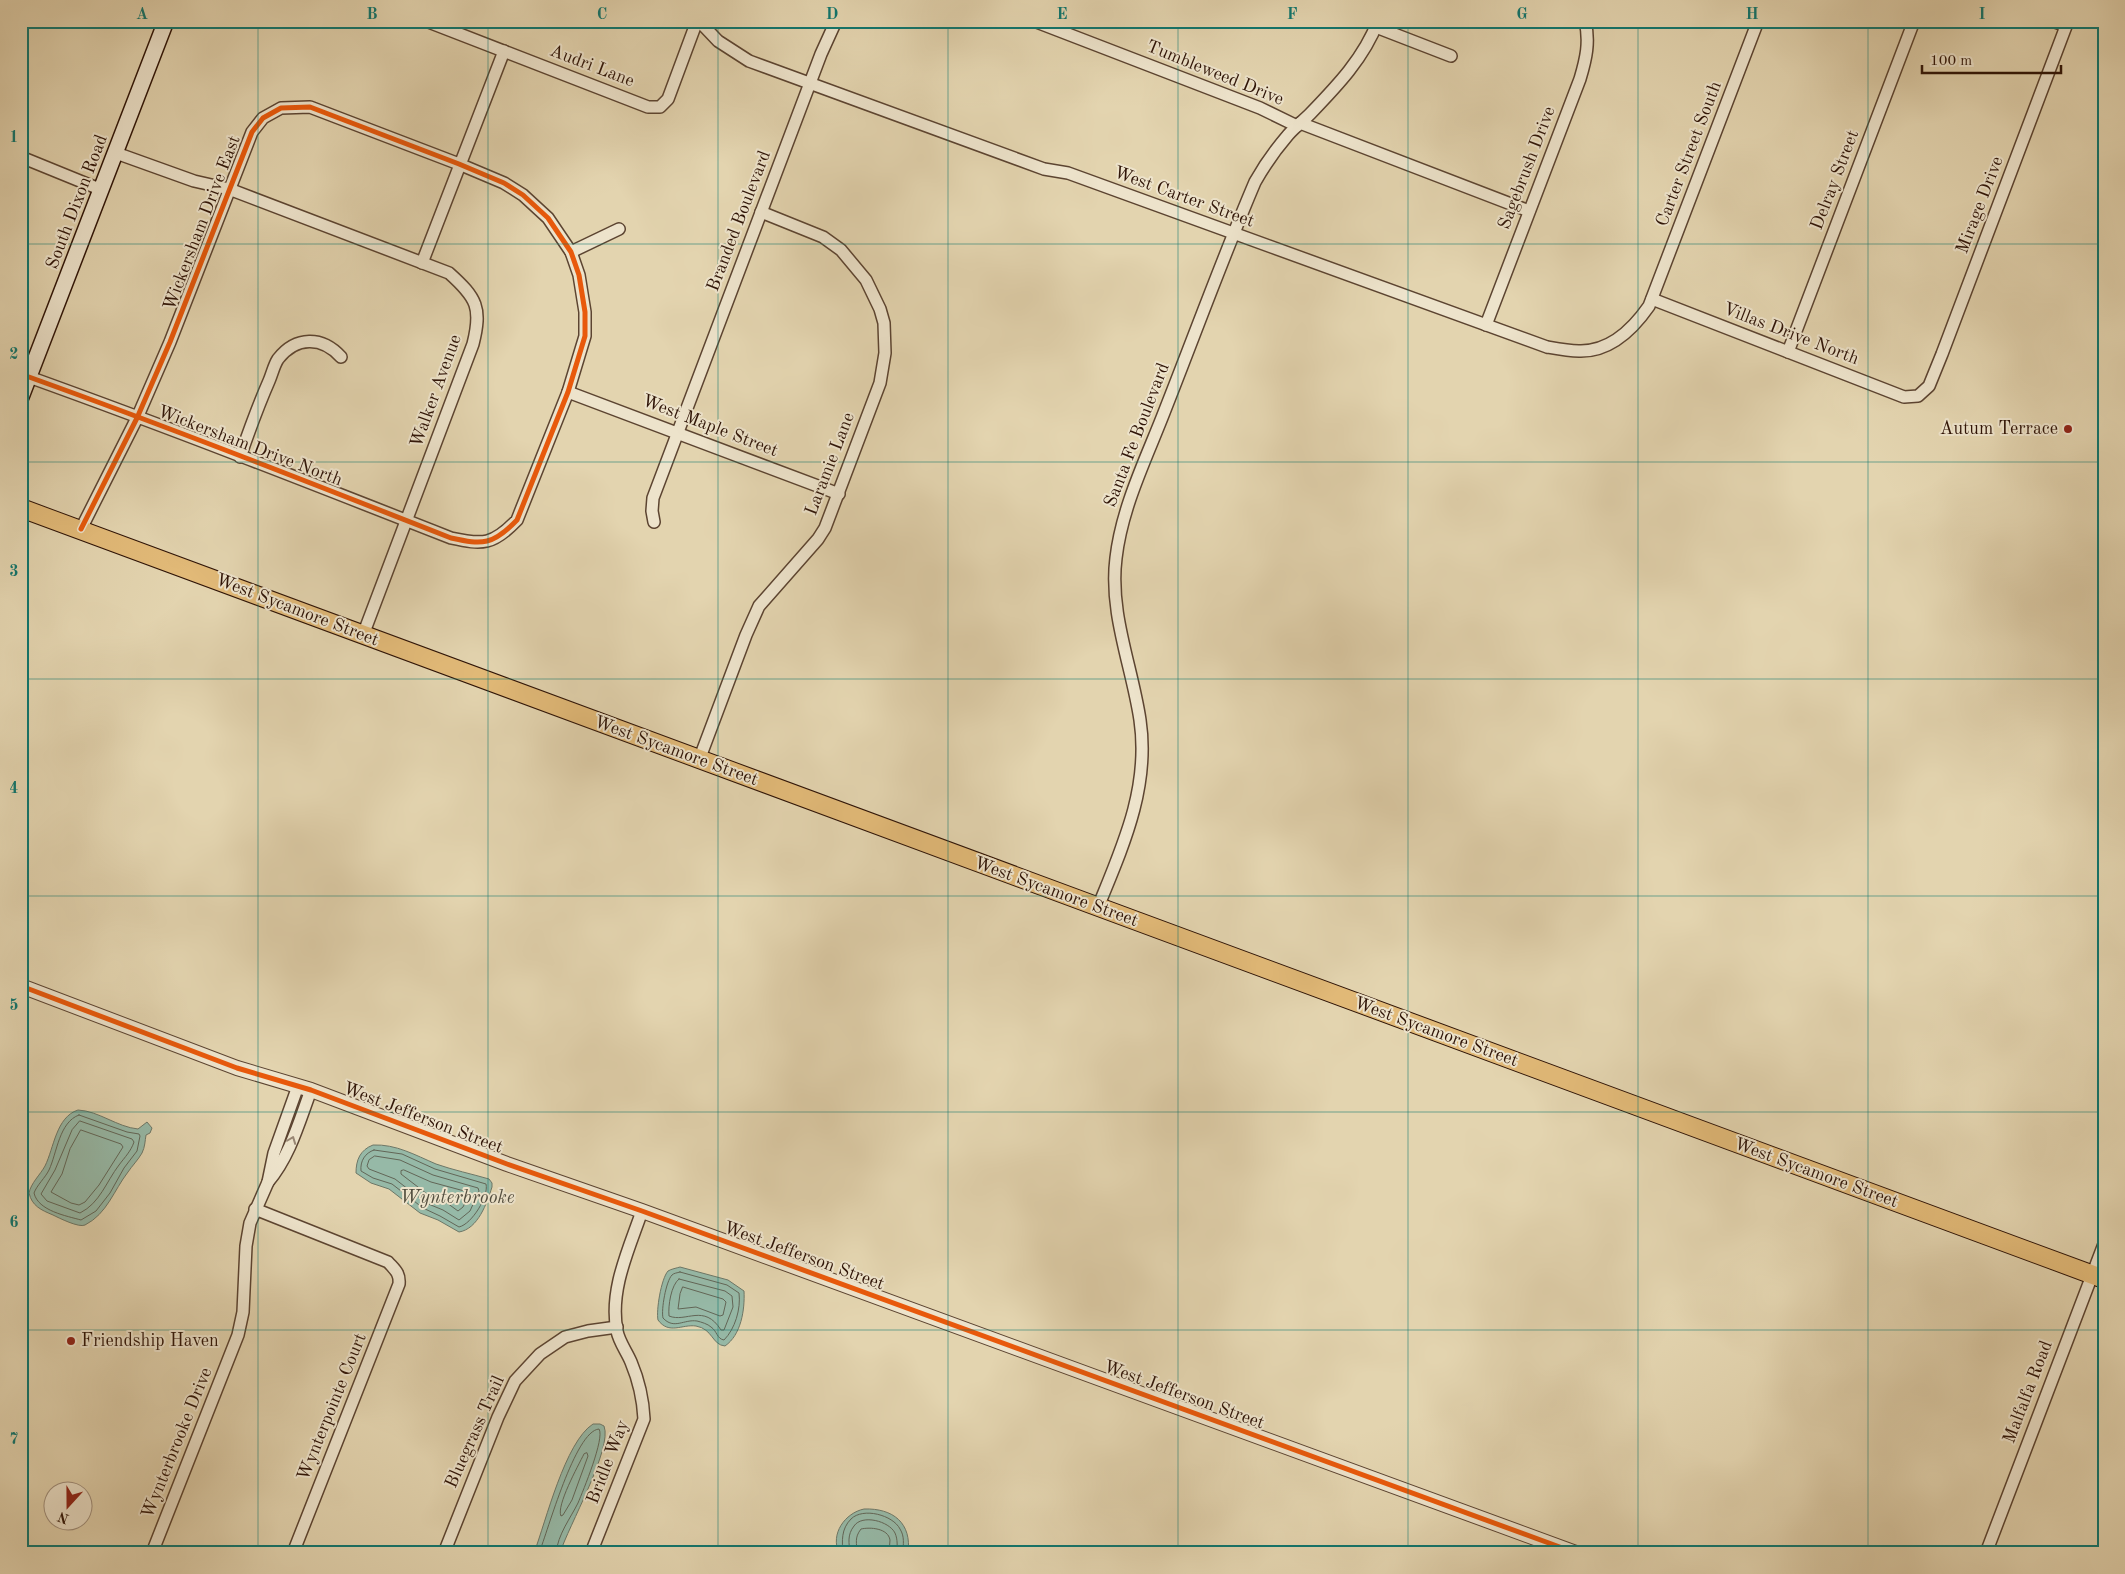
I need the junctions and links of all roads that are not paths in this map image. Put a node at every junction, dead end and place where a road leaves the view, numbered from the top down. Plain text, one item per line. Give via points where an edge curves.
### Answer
1 (166, 21) edge
2 (426, 21) edge
3 (698, 21) edge
4 (836, 21) edge
5 (1034, 21) edge
6 (1585, 21) edge
7 (1758, 21) edge
8 (1914, 21) edge
9 (2052, 21) edge
10 (1377, 24) edge
11 (2067, 24) edge
12 (504, 51) junction
13 (1452, 56) dead end
14 (810, 84) junction
15 (1299, 125) junction
16 (116, 153) junction
17 (21, 157) edge
18 (459, 164) junction
19 (102, 190) junction
20 (229, 190) junction
21 (1529, 211) junction
22 (761, 212) junction
23 (620, 229) dead end
24 (1233, 234) junction
25 (571, 252) junction
26 (422, 262) junction
27 (1652, 299) junction
28 (1486, 324) junction
29 (1788, 352) junction
30 (341, 356) dead end
31 (29, 377) junction
32 (568, 392) junction
33 (1918, 396) joint
34 (21, 397) edge
35 (137, 418) junction
36 (676, 433) junction
37 (240, 457) junction
38 (839, 494) junction
39 (21, 508) edge
40 (406, 520) junction
41 (654, 522) dead end
42 (81, 529) junction
43 (363, 634) junction
44 (699, 760) junction
45 (1098, 907) junction
46 (21, 986) edge
47 (304, 1088) junction
48 (255, 1209) junction
49 (642, 1211) junction
50 (2104, 1244) edge
51 (2098, 1277) edge
52 (617, 1327) junction
53 (152, 1553) edge
54 (293, 1553) edge
55 (444, 1553) edge
56 (591, 1553) edge
57 (1576, 1553) edge
58 (1986, 1553) edge

1 - 16 main road, South Dixon Road
2 - 12 street, Audri Lane
3 - 12 street, Audri Lane via 668,99 662,106 648,107
3 - 14 street, West Carter Street via 718,41 749,61
4 - 14 street, Branded Boulevard
5 - 15 street, Tumbleweed Drive
6 - 21 street, Sagebrush Drive via 1588,35 1584,65
7 - 27 street, Carter Street South
8 - 29 street, Delray Street
9 - 11 street
10 - 13 street
10 - 15 street, Santa Fe Boulevard via 1365,49 1347,73
11 - 33 street, Mirage Drive via 1942,354 1929,386
12 - 18 street
14 - 22 street, Branded Boulevard
14 - 24 street, West Carter Street
15 - 21 street, Tumbleweed Drive
15 - 24 street, Santa Fe Boulevard via 1263,168
16 - 19 main road, South Dixon Road
16 - 20 street, Walker Avenue
17 - 19 street
18 - 20 street, Wickersham Drive East via 310,107 280,108 263,118 252,132
18 - 25 street, Wickersham Drive East via 523,195 548,218
18 - 26 street
19 - 31 main road, South Dixon Road
20 - 26 street, Walker Avenue
20 - 35 street, Wickersham Drive East
21 - 28 street, Sagebrush Drive
22 - 36 street, Branded Boulevard
22 - 38 street, Laramie Lane via 823,237 841,250 866,280 884,323 885,353 880,383
23 - 25 street
24 - 28 street, West Carter Street
24 - 45 street, Santa Fe Boulevard via 1122,525 1114,578 1117,615 1140,721 1140,781 1126,838
25 - 32 street, Wickersham Drive East via 579,275 585,320 582,353
26 - 40 street, Walker Avenue via 449,273 466,288 476,305 478,322 473,344
27 - 28 street, West Carter Street via 1636,324 1616,340 1581,351 1547,348
27 - 29 street, Villas Drive North
29 - 33 street, Villas Drive North via 1904,397
30 - 37 street via 324,343 310,341 290,348 278,360
31 - 34 main road, South Dixon Road
31 - 35 street, Wickersham Drive North
32 - 36 street, West Maple Street
32 - 40 street, Wickersham Drive North via 517,520 505,532 475,543 451,538
35 - 37 street, Wickersham Drive North
35 - 42 street, Wickersham Drive East
36 - 38 street, West Maple Street
36 - 41 street, Branded Boulevard via 653,498
37 - 40 street, Wickersham Drive North
38 - 44 street, Laramie Lane via 818,539 759,606
39 - 42 main road, West Sycamore Street
40 - 43 street, Walker Avenue
42 - 43 main road, West Sycamore Street
43 - 44 main road, West Sycamore Street
44 - 45 main road, West Sycamore Street
45 - 51 main road, West Sycamore Street
46 - 47 street, West Jefferson Street via 237,1068
47 - 48 street, Wynterbrooke Drive
47 - 49 street, West Jefferson Street
48 - 53 street, Wynterbrooke Drive via 246,1246 243,1312 238,1335
48 - 54 street, Wynterpointe Court via 388,1262 399,1274 400,1284
49 - 52 street, Bridle Way via 619,1276
49 - 57 street, West Jefferson Street
50 - 51 street, Malfalfa Road
51 - 58 street, Malfalfa Road
52 - 55 street, Bluegrass Trail via 565,1337 540,1354 514,1381
52 - 56 street, Bridle Way via 643,1396 644,1418

